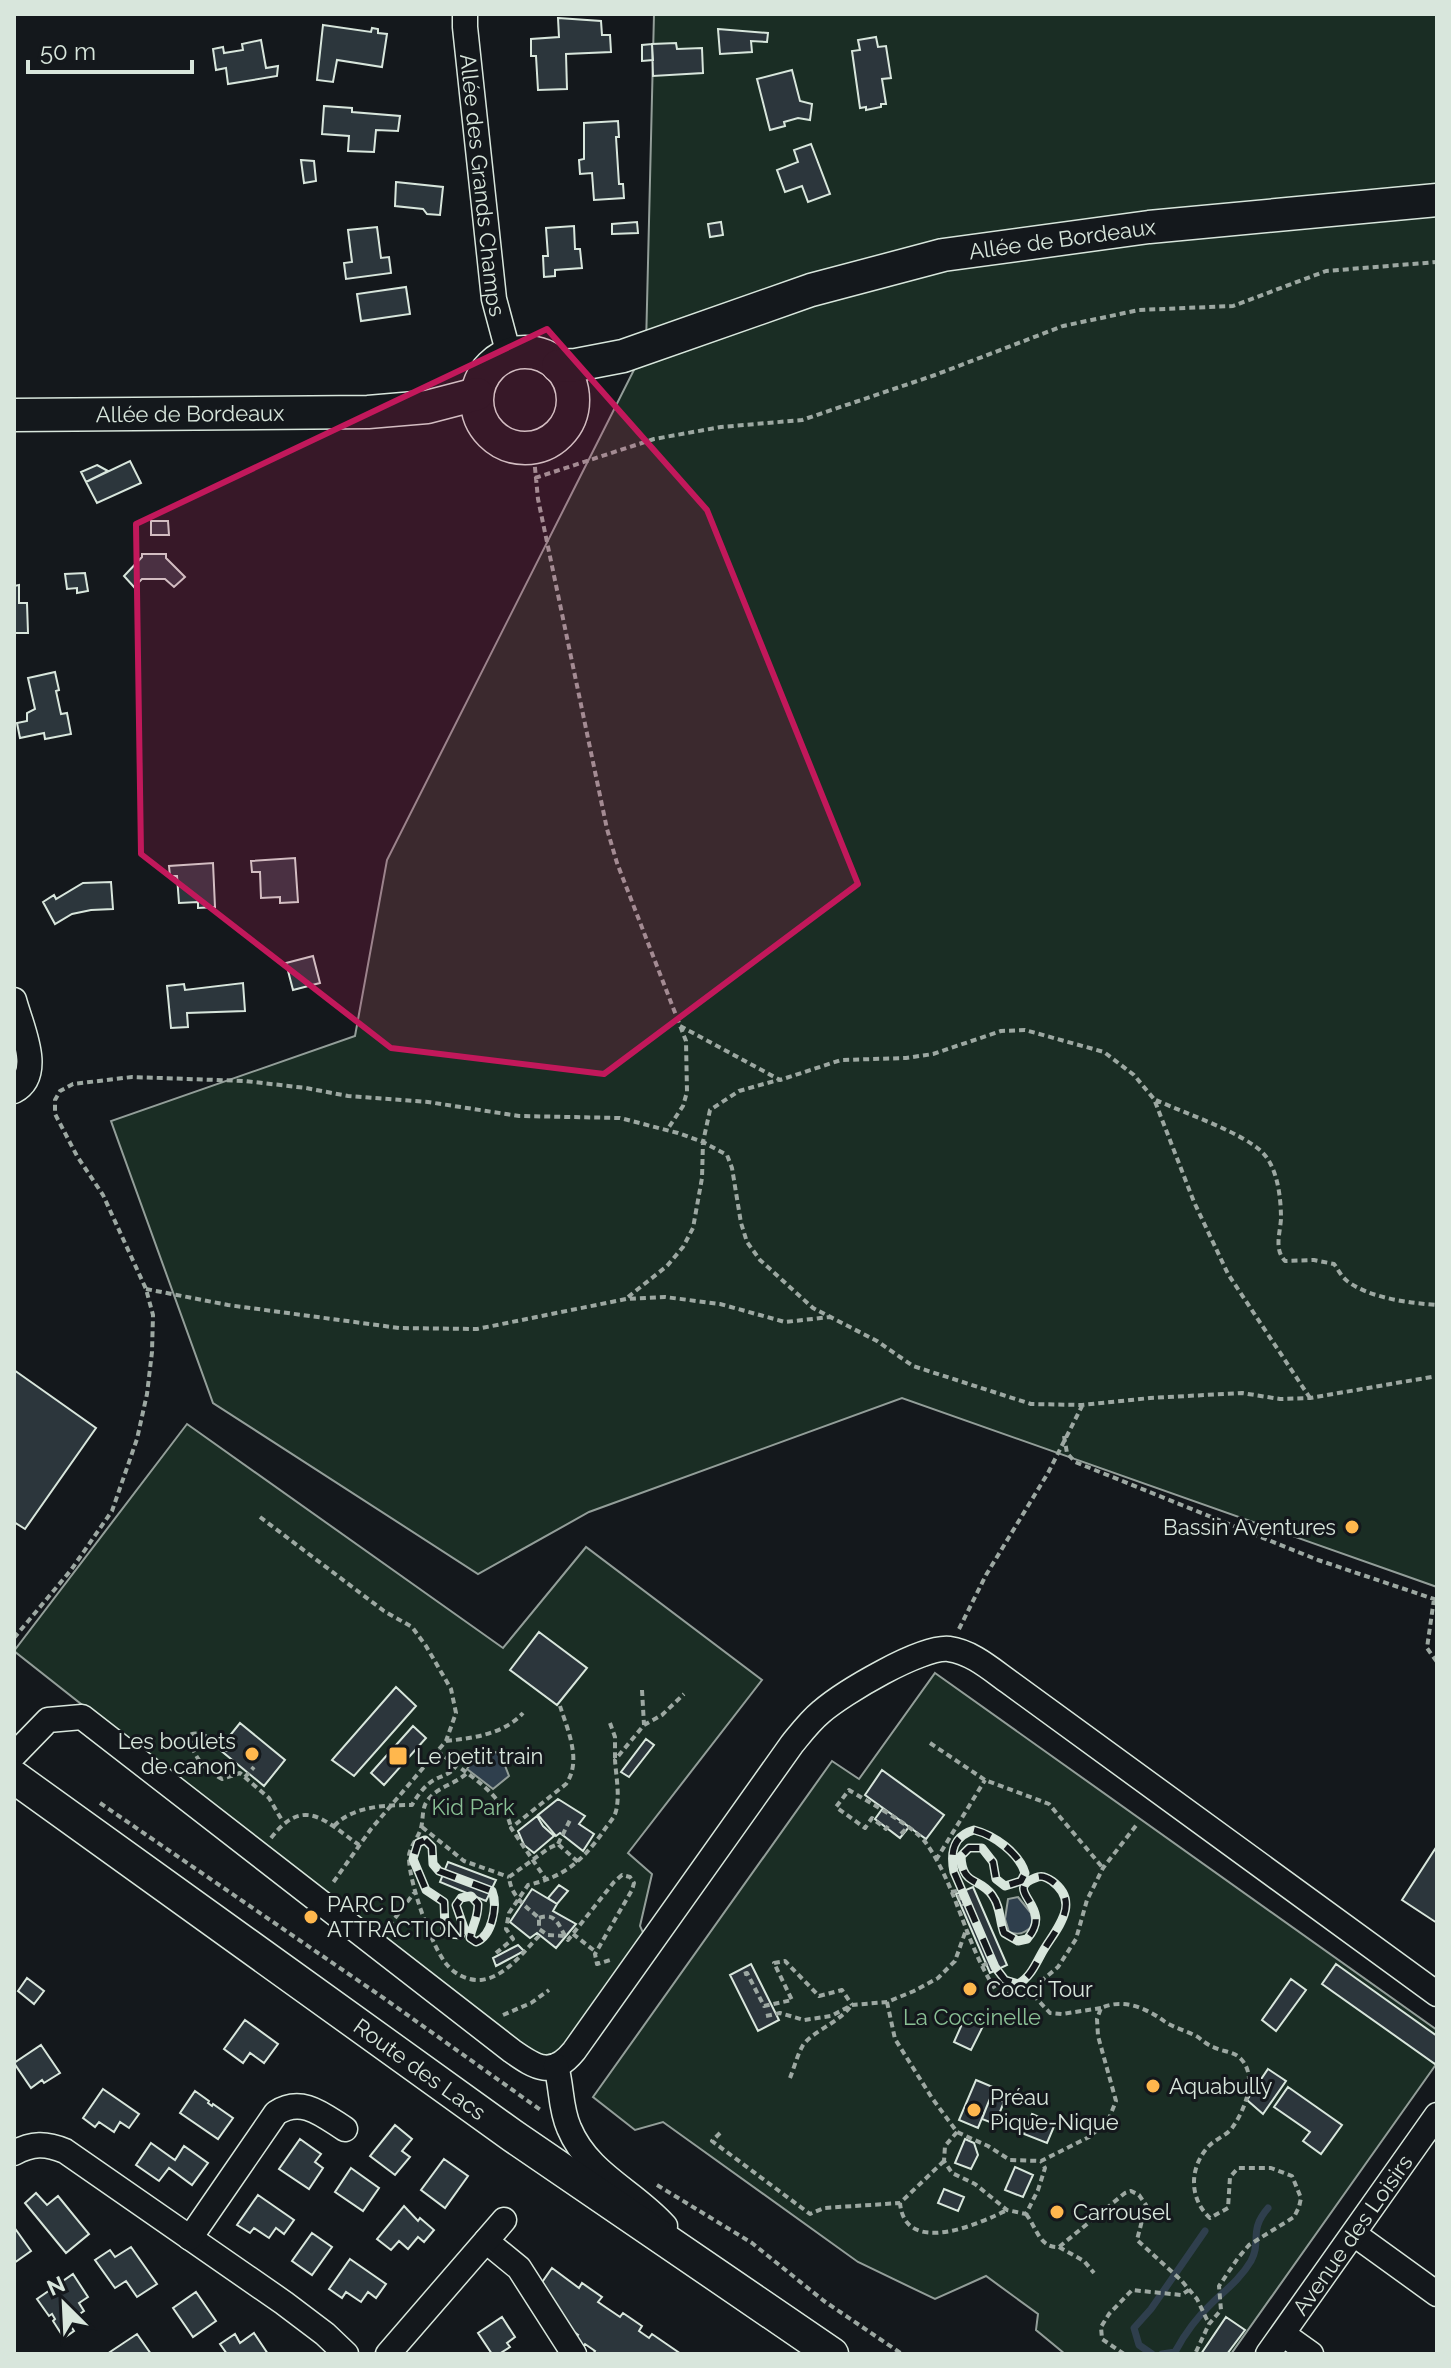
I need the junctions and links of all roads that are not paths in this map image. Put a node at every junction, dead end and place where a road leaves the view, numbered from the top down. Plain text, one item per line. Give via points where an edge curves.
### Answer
1 (465, 14) edge
2 (1437, 200) edge
3 (698, 330) junction
4 (509, 355) junction
5 (558, 366) junction
6 (477, 394) junction
7 (572, 405) junction
8 (368, 412) junction
9 (14, 415) edge
10 (488, 431) junction
11 (14, 1000) edge
12 (14, 1091) edge
13 (14, 1755) edge
14 (14, 1777) edge
15 (1437, 1994) edge
16 (556, 2066) junction
17 (1437, 2115) edge
18 (345, 2129) dead end
19 (14, 2153) edge
20 (504, 2220) dead end
21 (1354, 2234) junction
22 (190, 2238) junction
23 (486, 2241) junction
24 (696, 2261) junction
25 (1437, 2294) edge
26 (1283, 2334) junction
27 (346, 2354) edge
28 (388, 2354) edge
29 (574, 2354) edge
30 (832, 2354) edge
31 (1268, 2354) edge
32 (1311, 2354) edge

1 - 4 street, Allée des Grands Champs via 494,299
2 - 3 main road, Allée de Bordeaux via 1149,227 943,255 773,301
3 - 5 main road, Allée de Bordeaux via 610,359
3 - 7 main road, Allée de Bordeaux via 619,371
4 - 5 main road via 529,352
4 - 6 main road via 482,377
5 - 7 main road via 569,380
6 - 8 main road, Allée de Bordeaux via 427,407
6 - 10 main road via 479,417
7 - 10 main road via 562,430 534,462
8 - 9 main road, Allée de Bordeaux
8 - 10 main road, Allée de Bordeaux
11 - 12 street via 31,1067 26,1081
13 - 16 street via 48,1720 82,1717 520,2057 537,2067
14 - 24 main road, Route des Lacs
15 - 16 street via 1009,1682 974,1658 948,1649 882,1674 813,1718 574,2051
16 - 24 street via 568,2126 591,2163 654,2213
17 - 21 street, Avenue des Loisirs
18 - 22 street via 299,2105 276,2113
19 - 22 street via 47,2144 65,2151
20 - 23 street
21 - 25 street
21 - 26 street, Avenue des Loisirs
22 - 27 street
23 - 28 street
23 - 29 street via 519,2268
24 - 30 main road, Route des Lacs
26 - 31 street, Avenue des Loisirs
26 - 32 street

